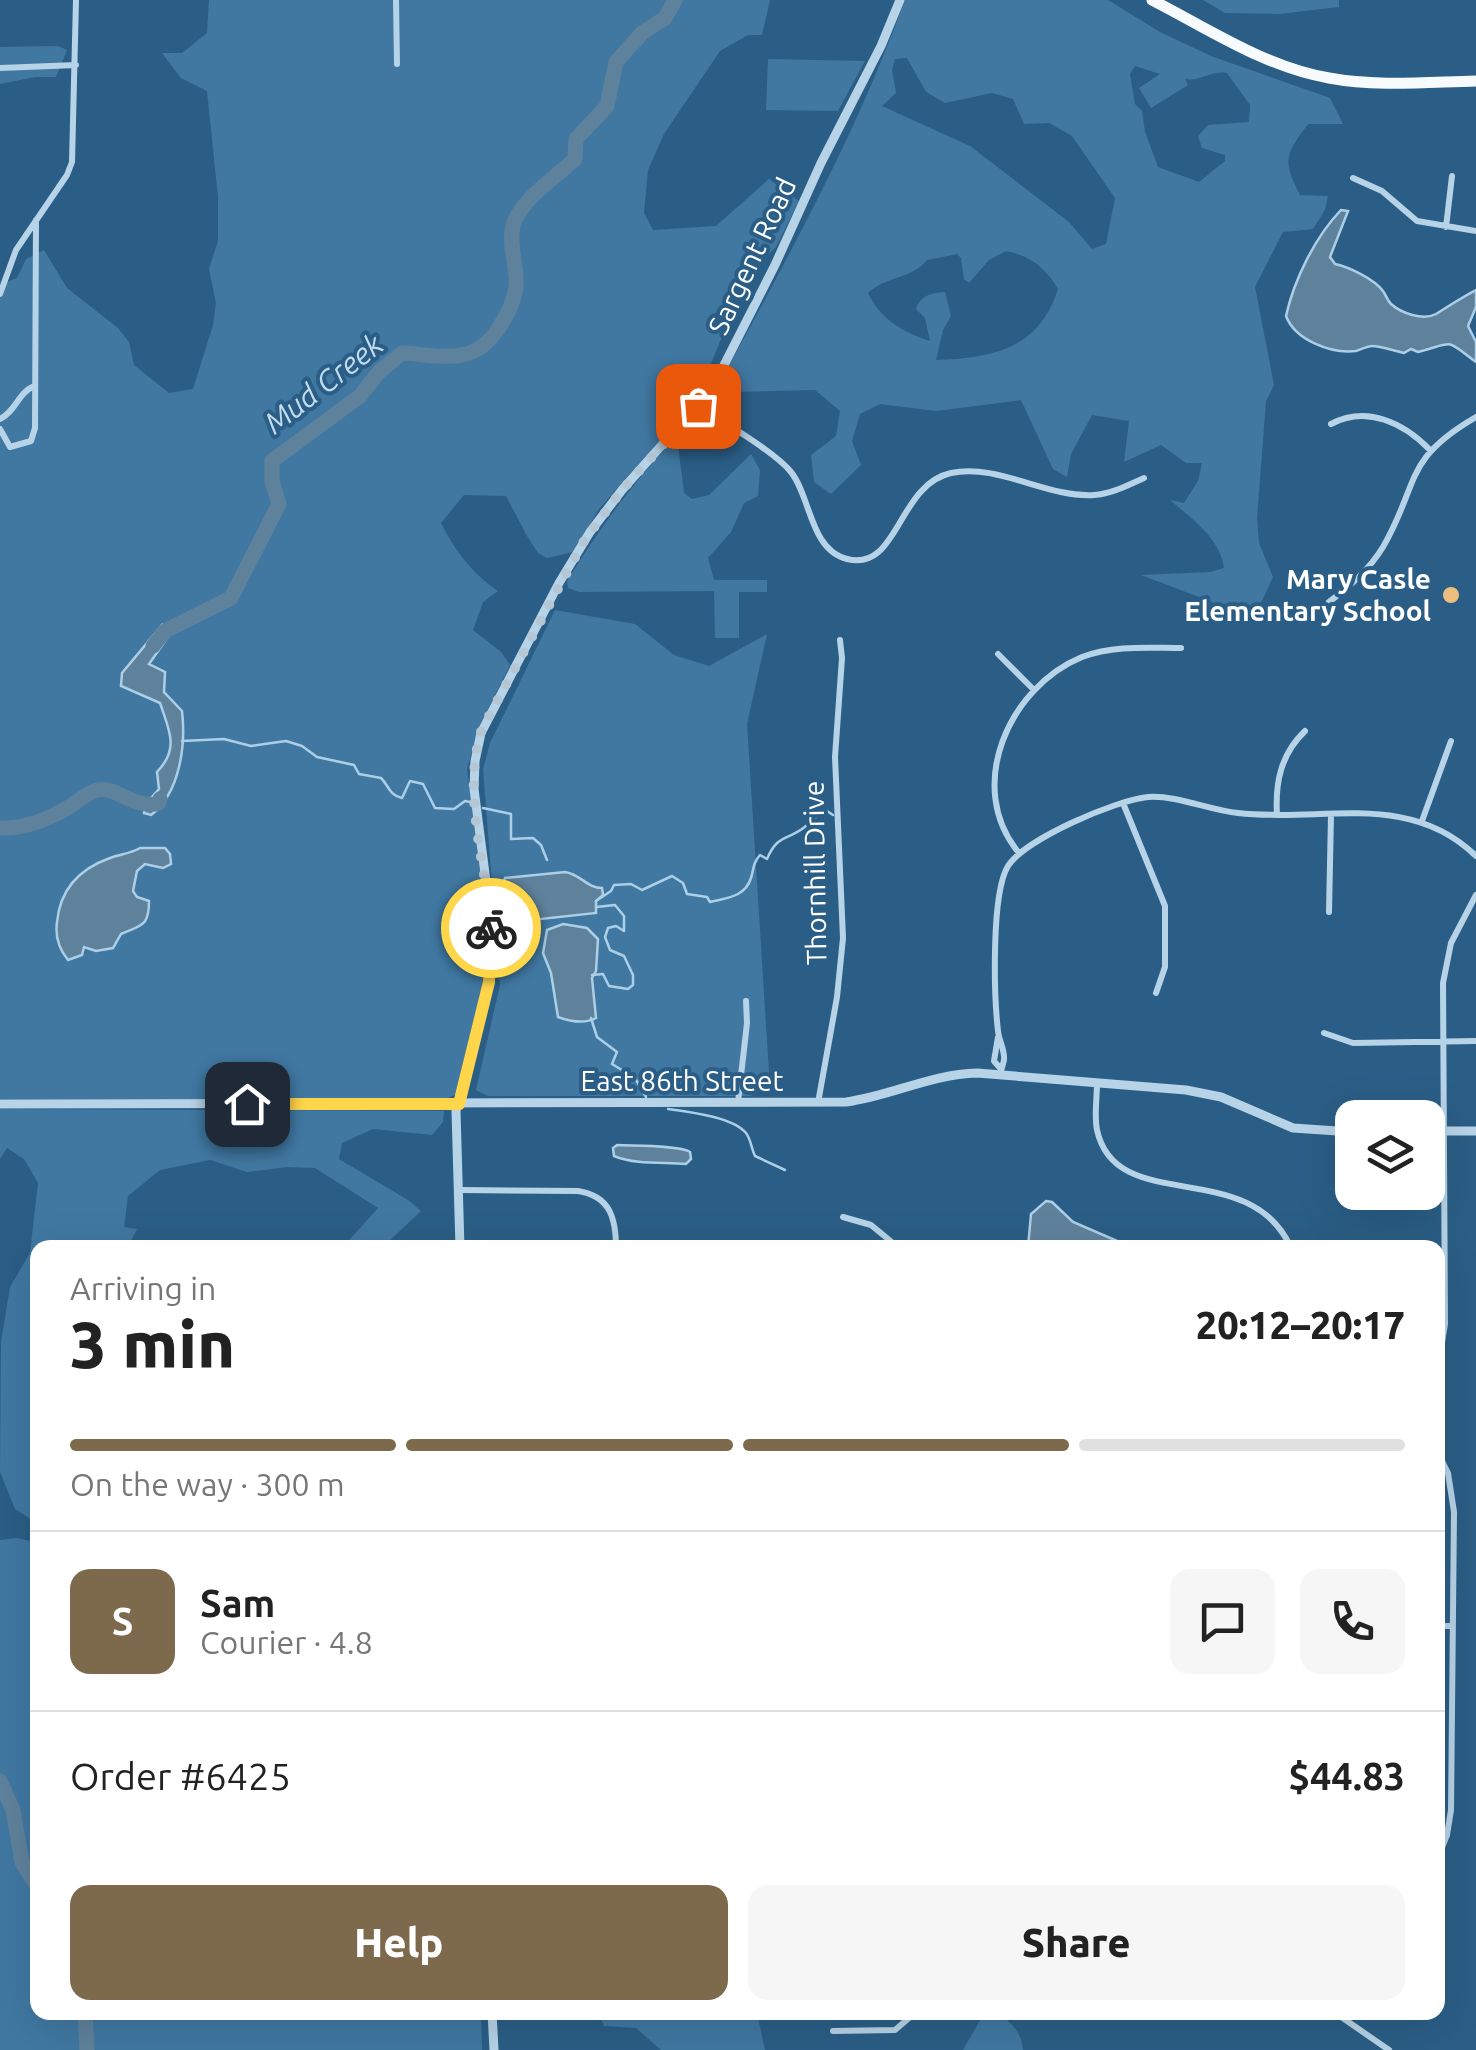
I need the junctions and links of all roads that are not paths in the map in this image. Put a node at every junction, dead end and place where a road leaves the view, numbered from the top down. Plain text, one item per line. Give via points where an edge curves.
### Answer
1 (76, 0) edge
2 (396, 0) edge
3 (900, 0) edge
4 (1152, 0) edge
5 (397, 64) dead end
6 (76, 65) junction
7 (0, 68) edge
8 (1476, 81) edge
9 (1452, 176) dead end
10 (1354, 178) dead end
11 (37, 218) junction
12 (1446, 227) junction
13 (1476, 231) edge
14 (0, 294) edge
15 (34, 386) junction
16 (698, 406) junction
17 (1476, 417) edge
18 (0, 419) edge
19 (1331, 424) dead end
20 (0, 429) edge
21 (1430, 450) junction
22 (1144, 478) dead end
23 (1328, 602) dead end
24 (840, 640) dead end
25 (1182, 648) dead end
26 (998, 654) dead end
27 (1034, 690) junction
28 (1305, 731) dead end
29 (1451, 742) dead end
30 (1123, 803) junction
31 (1277, 814) junction
32 (1331, 814) junction
33 (1422, 821) junction
34 (1019, 853) junction
35 (1476, 856) edge
36 (1476, 895) edge
37 (1330, 912) dead end
38 (1156, 993) dead end
39 (746, 1001) dead end
40 (1324, 1032) dead end
41 (1476, 1041) edge
42 (1444, 1042) junction
43 (1000, 1071) junction
44 (1097, 1084) junction
45 (818, 1103) junction
46 (0, 1104) edge
47 (459, 1104) junction
48 (738, 1104) junction
49 (1335, 1131) edge
50 (1446, 1131) junction
51 (1476, 1131) edge
52 (458, 1190) junction
53 (843, 1217) dead end
54 (460, 1240) edge
55 (616, 1240) edge
56 (889, 1240) edge
57 (1286, 1240) edge
58 (1445, 1324) edge
59 (1445, 1468) edge
60 (1445, 1626) edge
61 (1452, 1626) junction
62 (1445, 1840) edge
63 (492, 2020) edge
64 (907, 2020) edge
65 (1346, 2020) edge
66 (833, 2030) dead end
67 (494, 2050) edge
68 (1389, 2050) edge

1 - 6 street
2 - 5 street
3 - 16 street, Sargent Road via 760,294
4 - 8 main road via 1273,62 1318,76
6 - 7 street
6 - 11 street via 73,158
9 - 12 street
10 - 12 street via 1417,220
11 - 14 street
11 - 15 street
12 - 13 street
15 - 18 street
15 - 20 street via 32,441 10,447
16 - 22 street via 791,472 822,540 847,559 865,560 884,549 914,497 952,473 1092,495
16 - 47 street, Sargent Road via 584,541 482,729 474,790 492,957
17 - 21 street
19 - 21 street via 1348,416 1376,417
21 - 23 street via 1376,557
24 - 45 street, Thornhill Drive via 835,757 842,946
25 - 27 street via 1098,652 1062,667
26 - 27 street
27 - 34 street via 1007,729 995,778 998,818
28 - 31 street via 1282,766
29 - 33 street
30 - 31 street via 1158,797 1240,814
30 - 34 street
30 - 38 street via 1165,906 1165,967
31 - 32 street
32 - 33 street
32 - 37 street
33 - 35 street
34 - 43 street via 1004,872 997,900 994,1061
36 - 42 street via 1447,959
39 - 48 street
40 - 42 street via 1346,1042
41 - 42 street
42 - 50 street
43 - 44 street, East 86th Street
43 - 45 street, East 86th Street via 948,1075 870,1098
44 - 49 street, East 86th Street via 1198,1092 1293,1128
44 - 57 street via 1100,1139 1121,1168 1251,1202
45 - 48 street, East 86th Street
46 - 47 street, East 86th Street
47 - 48 street, East 86th Street
47 - 52 street, Sargent Road
50 - 51 street
50 - 58 street
52 - 54 street, Sargent Road
52 - 55 street via 593,1194 614,1216
53 - 56 street via 871,1225
59 - 61 street via 1454,1506
60 - 61 street
61 - 62 street via 1451,1814
63 - 67 street
64 - 66 street via 895,2030
65 - 68 street

